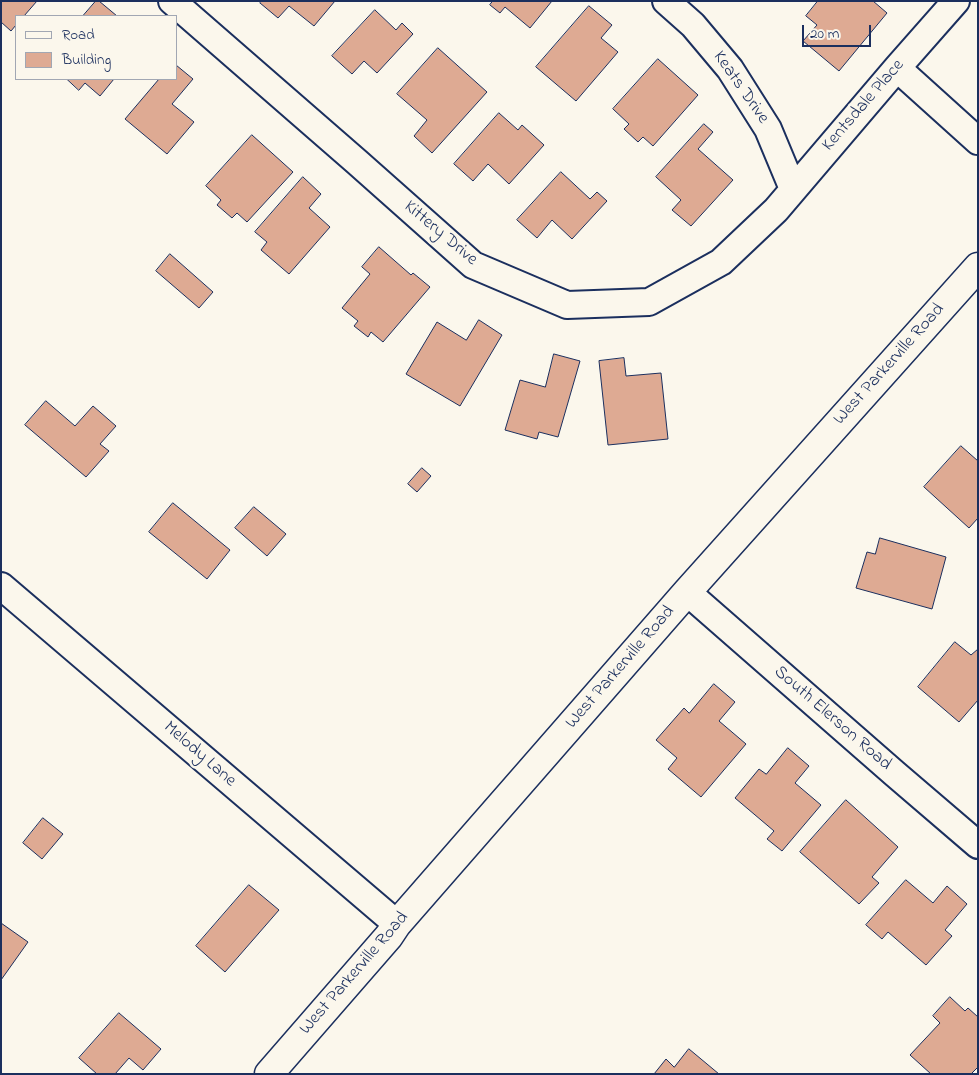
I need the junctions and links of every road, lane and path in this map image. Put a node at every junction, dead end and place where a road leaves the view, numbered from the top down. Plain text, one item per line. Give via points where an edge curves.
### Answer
1 (172, 1) edge
2 (666, 1) edge
3 (956, 1) edge
4 (897, 68) junction
5 (978, 140) edge
6 (793, 189) junction
7 (978, 267) edge
8 (1, 586) edge
9 (688, 592) junction
10 (978, 845) edge
11 (397, 924) junction
12 (269, 1074) edge

1 - 6 street, Kittery Drive via 473,265 567,305 649,302 721,262 776,210
2 - 6 street, Keats Drive via 693,25 730,69 768,129
3 - 4 street, Kentsdale Place
4 - 5 street
4 - 6 street, Kentsdale Place
7 - 9 main road, West Parkerville Road
8 - 11 street, Melody Lane
9 - 10 street, South Elerson Road
9 - 11 main road, West Parkerville Road
11 - 12 main road, West Parkerville Road

